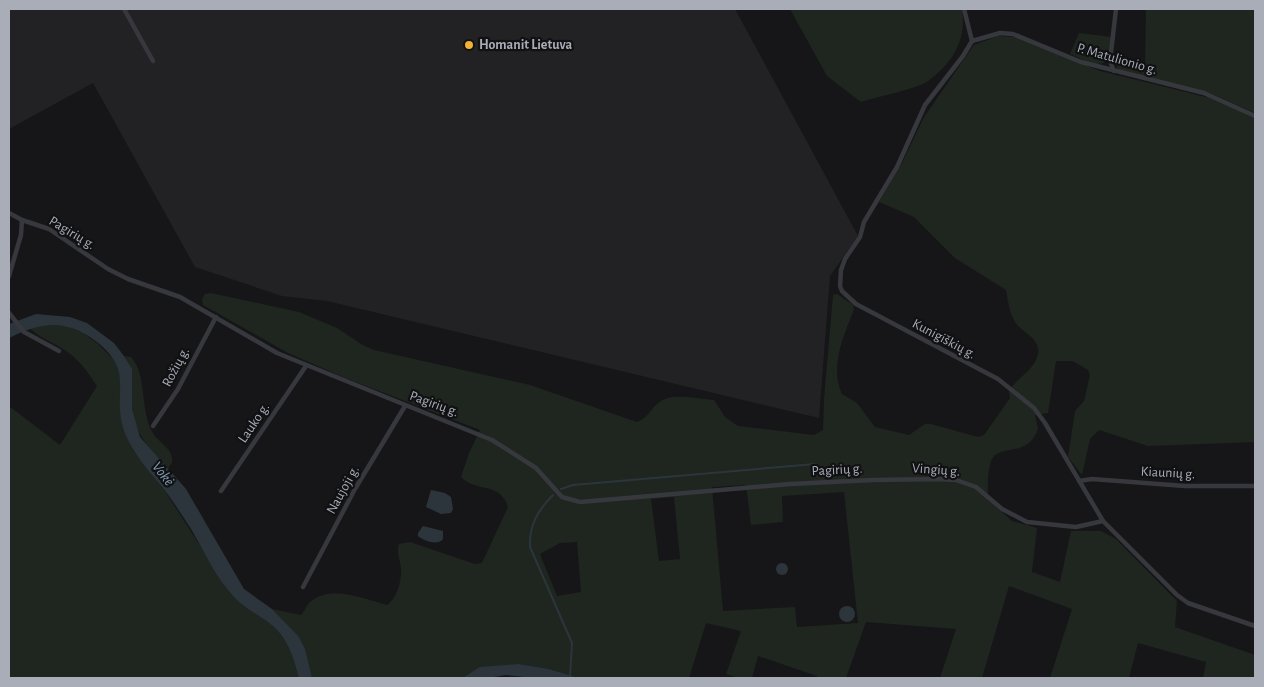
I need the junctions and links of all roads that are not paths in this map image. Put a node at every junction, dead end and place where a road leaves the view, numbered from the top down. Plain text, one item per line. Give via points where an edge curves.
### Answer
1 (124, 9) edge
2 (964, 9) edge
3 (1116, 9) edge
4 (972, 41) junction
5 (153, 61) dead end
6 (1110, 61) junction
7 (1100, 67) junction
8 (1114, 71) junction
9 (1255, 116) edge
10 (9, 213) edge
11 (22, 220) junction
12 (9, 276) edge
13 (9, 313) edge
14 (216, 316) junction
15 (59, 351) dead end
16 (306, 366) junction
17 (404, 406) junction
18 (153, 426) dead end
19 (873, 480) joint
20 (1079, 481) junction
21 (1255, 486) edge
22 (221, 491) dead end
23 (1103, 521) junction
24 (303, 586) dead end
25 (1255, 626) edge

1 - 5 street
2 - 4 street
3 - 6 street
4 - 7 street, P. Matulionio g. via 994,34 1013,34
4 - 20 street, Kunigiškių g. via 925,104 897,167 845,259 840,286 856,304 998,379 1034,408
6 - 7 street
6 - 8 street
7 - 8 street, P. Matulionio g.
8 - 9 street, P. Matulionio g. via 1204,93
10 - 11 street, Pagirių g.
11 - 12 street
11 - 14 street, Pagirių g. via 49,229 128,279 180,297
13 - 15 street via 24,332
14 - 16 street, Pagirių g. via 277,353
14 - 18 street, Rožių g. via 178,389
16 - 17 street, Pagirių g.
16 - 22 street, Lauko g.
17 - 19 street, Pagirių g. via 492,440 536,468 562,497 580,502
17 - 24 street, Naujoji g.
19 - 23 street, Vingių g. via 956,480 976,487 1014,516 1040,525 1076,527
20 - 21 street, Kiaunių g.
20 - 23 street, Kunigiškių g.
23 - 25 street, Kunigiškių g. via 1188,603

